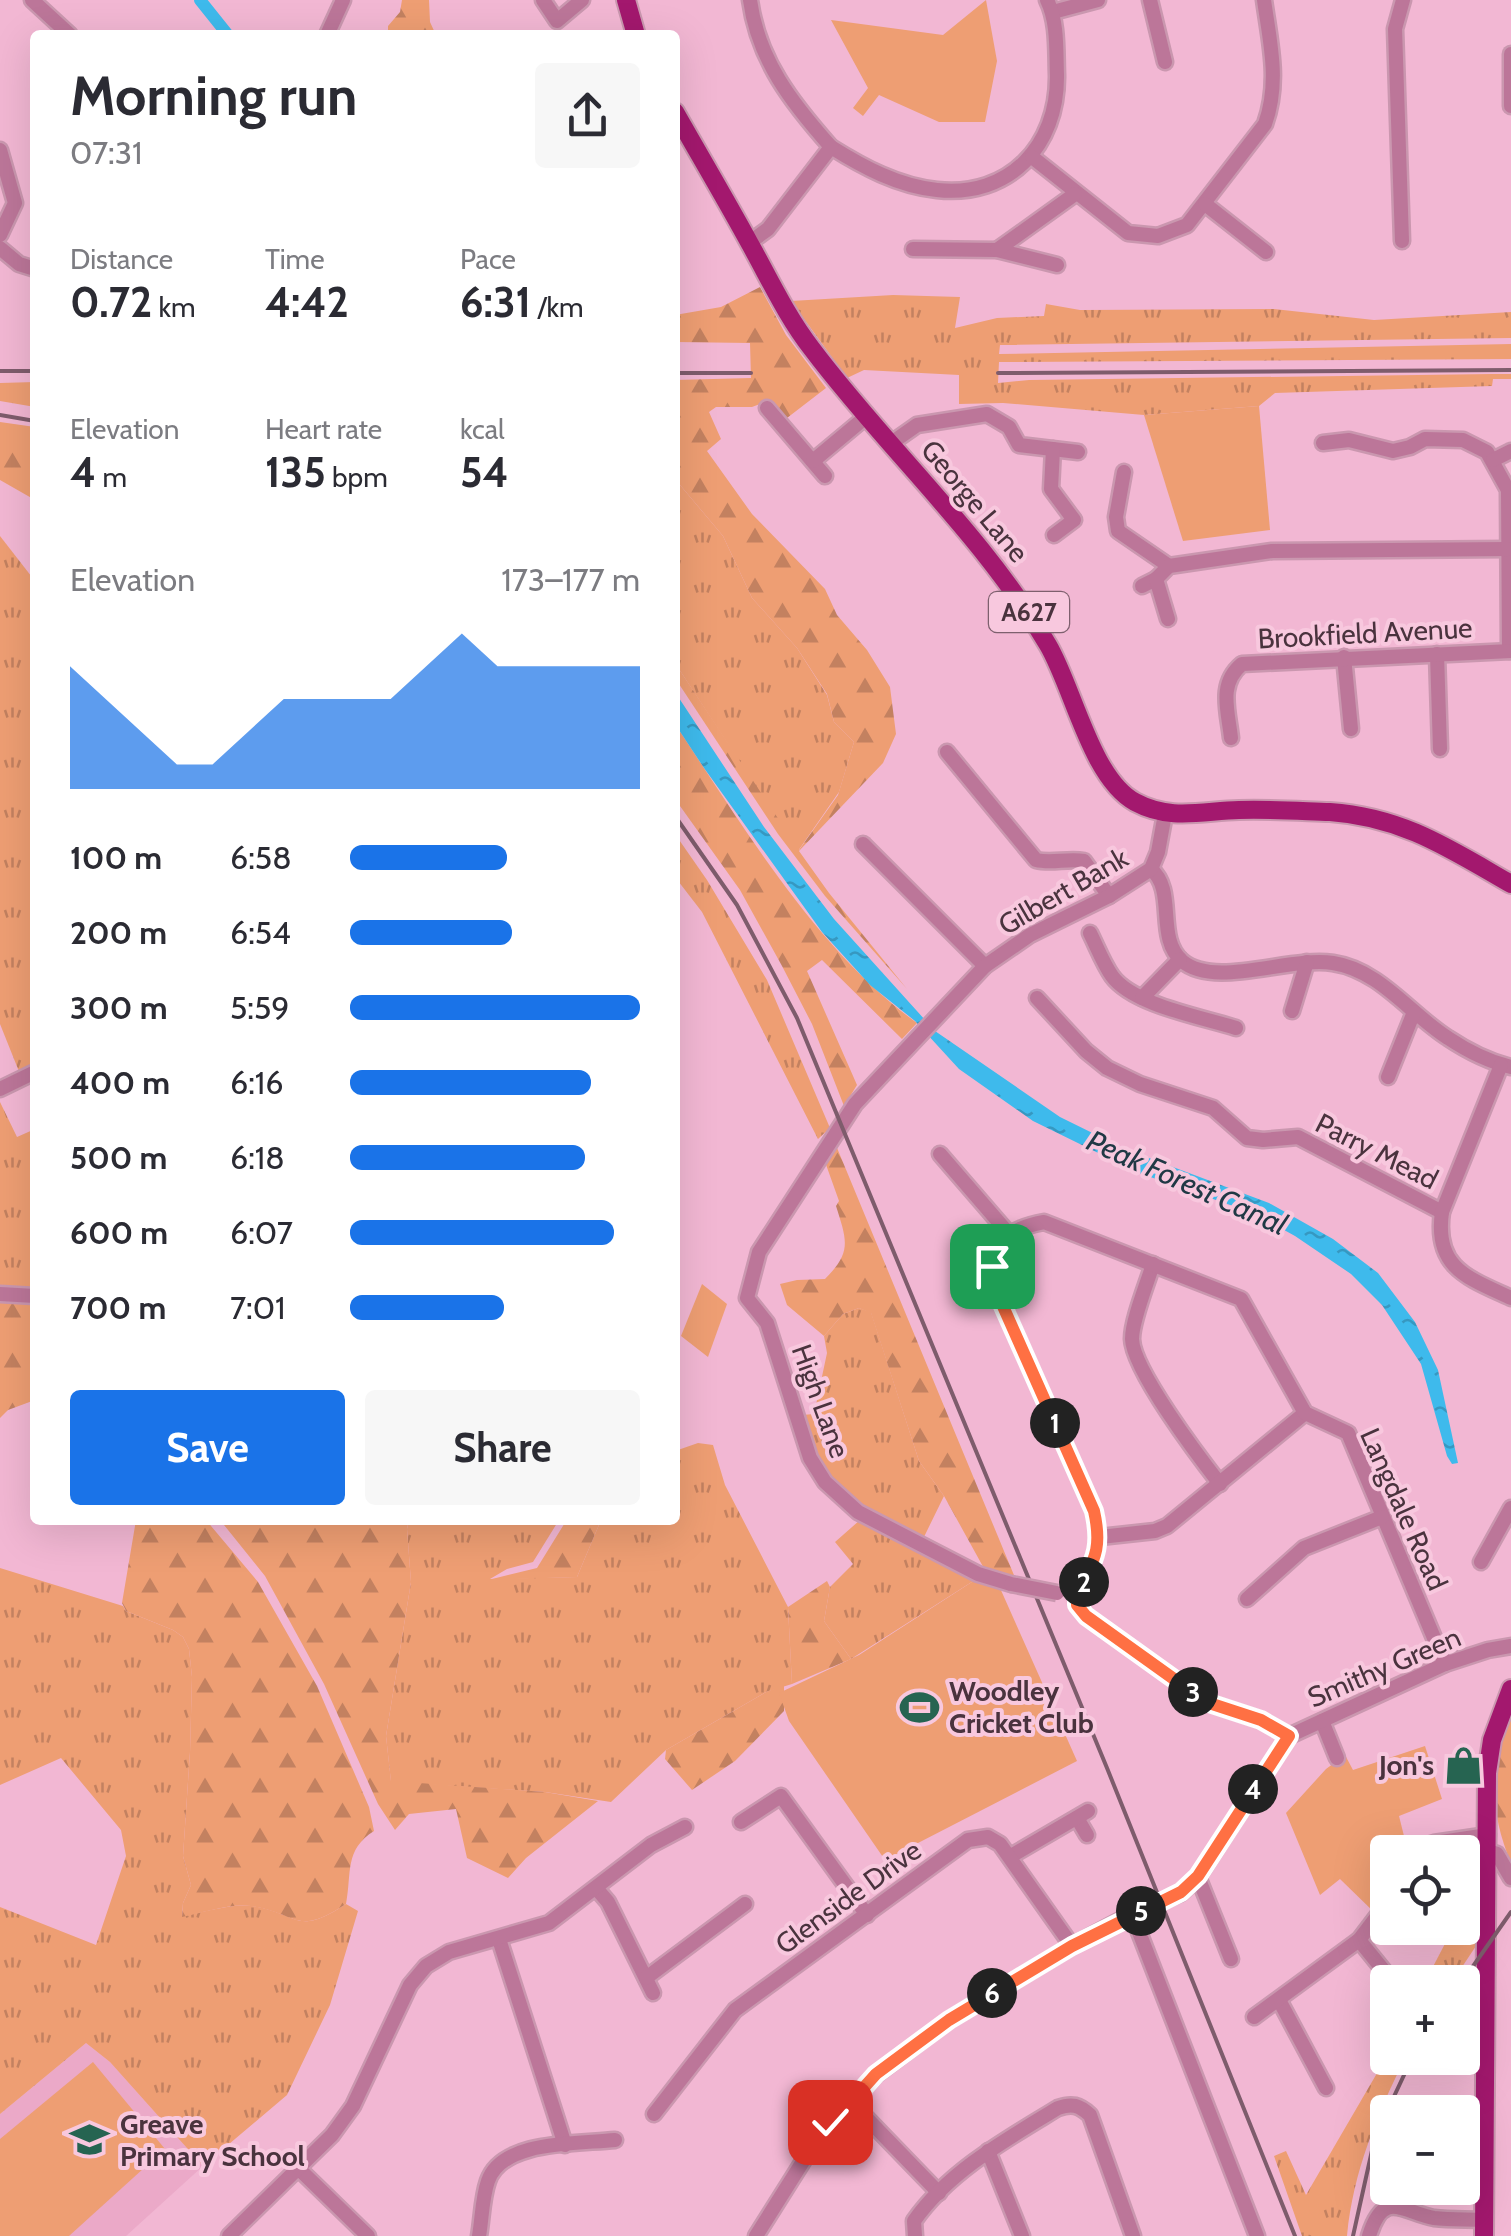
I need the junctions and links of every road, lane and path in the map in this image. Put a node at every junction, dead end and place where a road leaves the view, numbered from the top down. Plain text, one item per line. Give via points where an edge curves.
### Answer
1 (32, 0) edge
2 (322, 0) edge
3 (543, 0) edge
4 (582, 0) edge
5 (626, 0) edge
6 (750, 0) edge
7 (1098, 0) edge
8 (1150, 0) edge
9 (1264, 0) edge
10 (1403, 0) edge
11 (340, 5) edge
12 (1050, 6) edge
13 (65, 30) edge
14 (329, 30) edge
15 (635, 30) edge
16 (1511, 54) edge
17 (1165, 62) dead end
18 (1511, 106) edge
19 (680, 121) edge
20 (832, 147) junction
21 (0, 150) edge
22 (1032, 157) junction
23 (1074, 194) junction
24 (1205, 204) junction
25 (0, 236) edge
26 (1402, 240) dead end
27 (749, 242) junction
28 (0, 248) edge
29 (913, 249) dead end
30 (997, 250) junction
31 (1266, 252) dead end
32 (1057, 264) dead end
33 (30, 267) edge
34 (768, 408) dead end
35 (868, 416) junction
36 (1323, 443) dead end
37 (890, 444) junction
38 (1053, 449) junction
39 (1511, 451) edge
40 (1078, 452) dead end
41 (1494, 460) junction
42 (813, 461) junction
43 (1124, 472) dead end
44 (824, 476) dead end
45 (1054, 535) dead end
46 (1508, 549) junction
47 (1168, 566) junction
48 (1168, 619) dead end
49 (1510, 651) edge
50 (1437, 654) junction
51 (1344, 657) junction
52 (1350, 729) dead end
53 (1231, 738) dead end
54 (1440, 749) dead end
55 (947, 752) dead end
56 (1165, 814) junction
57 (863, 844) dead end
58 (1151, 869) junction
59 (1511, 884) edge
60 (1109, 896) junction
61 (1090, 933) dead end
62 (1180, 959) junction
63 (1307, 962) junction
64 (986, 966) junction
65 (1037, 998) dead end
66 (1142, 998) junction
67 (1292, 1012) dead end
68 (1414, 1012) junction
69 (1236, 1028) dead end
70 (915, 1037) joint
71 (1506, 1066) edge
72 (30, 1075) edge
73 (1388, 1077) dead end
74 (0, 1090) edge
75 (940, 1154) dead end
76 (1442, 1212) junction
77 (1009, 1234) junction
78 (1153, 1264) junction
79 (0, 1294) edge
80 (30, 1296) edge
81 (1511, 1298) edge
82 (1305, 1414) junction
83 (1220, 1484) junction
84 (1511, 1508) edge
85 (1382, 1516) junction
86 (1100, 1537) junction
87 (1481, 1562) dead end
88 (1077, 1597) junction
89 (1246, 1599) dead end
90 (1511, 1646) edge
91 (1445, 1664) junction
92 (1511, 1689) edge
93 (1322, 1721) junction
94 (1289, 1736) junction
95 (1337, 1758) dead end
96 (741, 1822) dead end
97 (684, 1828) dead end
98 (1087, 1835) dead end
99 (1480, 1843) edge
100 (1488, 1843) junction
101 (1011, 1856) junction
102 (1198, 1876) junction
103 (1511, 1878) edge
104 (596, 1888) junction
105 (746, 1904) dead end
106 (1132, 1914) junction
107 (866, 1915) junction
108 (1370, 1926) edge
109 (499, 1939) junction
110 (1360, 1940) junction
111 (1072, 1946) junction
112 (1231, 1960) dead end
113 (1380, 1965) edge
114 (1280, 2000) junction
115 (1254, 2016) dead end
116 (1326, 2088) dead end
117 (855, 2106) junction
118 (654, 2114) dead end
119 (615, 2140) dead end
120 (566, 2146) junction
121 (988, 2151) junction
122 (300, 2169) junction
123 (939, 2193) junction
124 (914, 2228) edge
125 (1484, 2228) edge
126 (230, 2236) edge
127 (368, 2236) edge
128 (480, 2236) edge
129 (756, 2236) edge
130 (1022, 2236) edge
131 (1133, 2236) edge
132 (1257, 2236) edge
133 (1369, 2236) edge

1 - 13 street
2 - 11 street
3 - 4 street via 558,21
5 - 15 main road
6 - 20 street via 774,74
7 - 12 street
8 - 17 street
9 - 24 street via 1276,84 1272,104 1266,124
10 - 26 street via 1394,29
11 - 14 street
12 - 22 street via 1057,88 1049,126
16 - 18 street
19 - 27 main road, George Lane / A627
20 - 22 street via 865,168 936,190 973,190 1006,178
20 - 27 street via 768,229
21 - 25 street via 15,202
22 - 23 street
23 - 24 street via 1128,233 1158,236 1187,225
23 - 30 street
24 - 31 street
27 - 35 main road, George Lane / A627 via 811,348
28 - 33 street
29 - 30 street
30 - 32 street
34 - 42 street
35 - 37 main road, George Lane / A627
35 - 42 street
36 - 41 street via 1349,440 1393,451 1425,439 1463,440
37 - 38 street via 917,425 987,414 1020,444
37 - 56 main road, George Lane / A627 via 1028,610 1112,780 1132,801
38 - 40 street
38 - 45 street via 1050,489 1074,520
39 - 41 street
41 - 46 street via 1508,490
42 - 44 street
43 - 47 street via 1118,530
46 - 47 street via 1272,551
46 - 49 street
47 - 48 street via 1149,583
49 - 50 street, Brookfield Avenue
50 - 51 street, Brookfield Avenue
50 - 54 street
51 - 52 street
51 - 53 street, Brookfield Avenue via 1242,664 1225,687
55 - 60 street via 1036,860 1084,861
56 - 58 street, Gilbert Bank
56 - 59 main road via 1334,812 1394,822
57 - 64 street
58 - 60 street, Gilbert Bank
58 - 62 street
60 - 64 street, Gilbert Bank via 1030,934
61 - 66 street via 1112,977
62 - 63 street via 1216,974
62 - 66 street
63 - 67 street
63 - 68 street via 1364,974
64 - 70 street, Gilbert Bank
65 - 76 street, Parry Mead via 1107,1068 1213,1108 1248,1138 1298,1137
66 - 69 street
68 - 71 street via 1448,1038
68 - 73 street
70 - 88 street, High Lane, bridge via 832,1134 759,1252 747,1298 767,1323 810,1458 858,1512 978,1574
71 - 76 street
72 - 74 street
75 - 77 street
76 - 81 street via 1441,1246 1461,1275
77 - 78 street via 1044,1222
77 - 86 street via 992,1266 994,1286
78 - 82 street via 1241,1299
78 - 83 street via 1132,1338 1138,1358
79 - 80 street
82 - 83 street
82 - 85 street, Langdale Road via 1348,1433
83 - 86 street via 1168,1526
84 - 87 street
85 - 89 street via 1304,1548
85 - 91 street, Langdale Road
86 - 88 street
88 - 94 street via 1086,1616 1206,1702
90 - 91 street, Smithy Green
91 - 93 street, Smithy Green
92 - 100 main road via 1492,1740
93 - 94 street, Smithy Green
93 - 95 street
94 - 102 street, Smithy Green
96 - 107 street via 780,1796
97 - 104 street via 651,1844
98 - 101 street via 1083,1814
99 - 100 street
100 - 103 street
100 - 125 main road
101 - 107 street, Glenside Drive via 988,1838 968,1840
101 - 111 street
102 - 106 street, Smithy Green, bridge via 1181,1892
102 - 112 street
104 - 105 street via 650,1986
104 - 109 street via 548,1923
106 - 111 street, Smithy Green
106 - 132 street
107 - 118 street, Glenside Drive via 735,2010
108 - 110 street
109 - 120 street
109 - 122 street via 450,1952 410,1984 353,2106
110 - 113 street
110 - 114 street
111 - 117 street, Smithy Green via 912,2047 866,2084
114 - 115 street
114 - 116 street
117 - 123 street
117 - 129 street, Smithy Green via 830,2122
119 - 120 street
120 - 128 street via 516,2152 499,2162 488,2182
121 - 123 street
121 - 130 street
121 - 131 street via 1058,2108 1080,2106 1090,2115
122 - 126 street
122 - 127 street
123 - 124 street
125 - 133 street via 1390,2208 1374,2220

